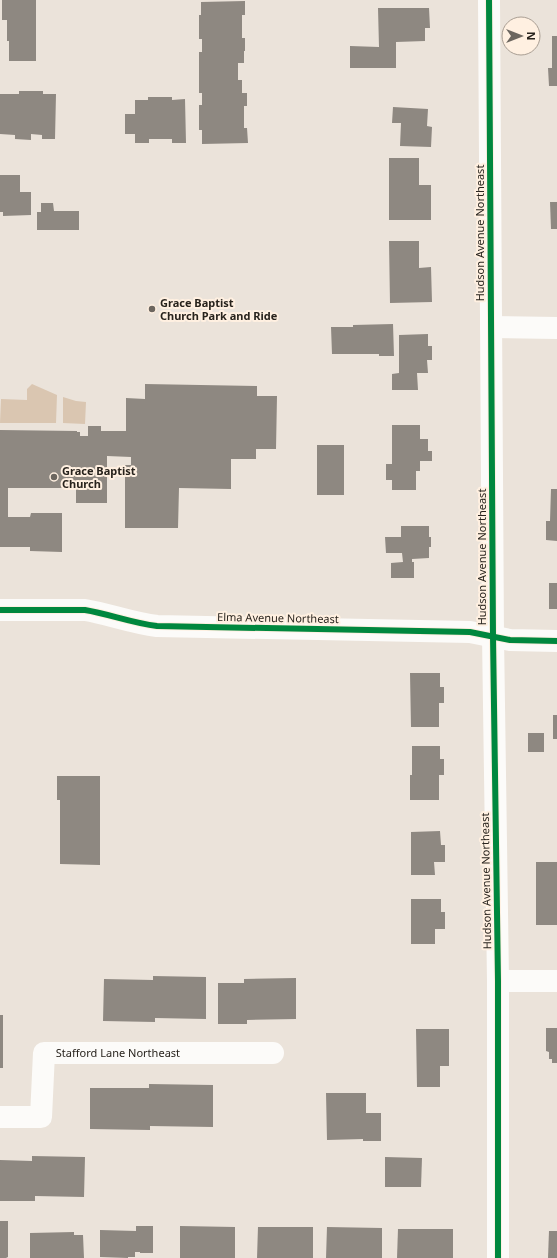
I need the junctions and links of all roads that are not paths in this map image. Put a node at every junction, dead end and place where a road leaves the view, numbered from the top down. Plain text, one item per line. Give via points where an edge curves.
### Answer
1 (489, 0) edge
2 (491, 328) junction
3 (557, 328) edge
4 (0, 610) edge
5 (492, 636) junction
6 (557, 640) edge
7 (498, 981) junction
8 (557, 981) edge
9 (273, 1053) dead end
10 (0, 1117) edge
11 (498, 1258) edge

1 - 2 street, Hudson Avenue Northeast
2 - 3 street
2 - 5 street, Hudson Avenue Northeast
4 - 5 street, Elma Avenue Northeast via 85,610 157,626 470,632
5 - 6 street, Elma Avenue Northeast via 510,640
5 - 7 street, Hudson Avenue Northeast
7 - 8 street
7 - 11 street, Hudson Avenue Northeast
9 - 10 street, Stafford Lane Northeast via 44,1053 41,1117

